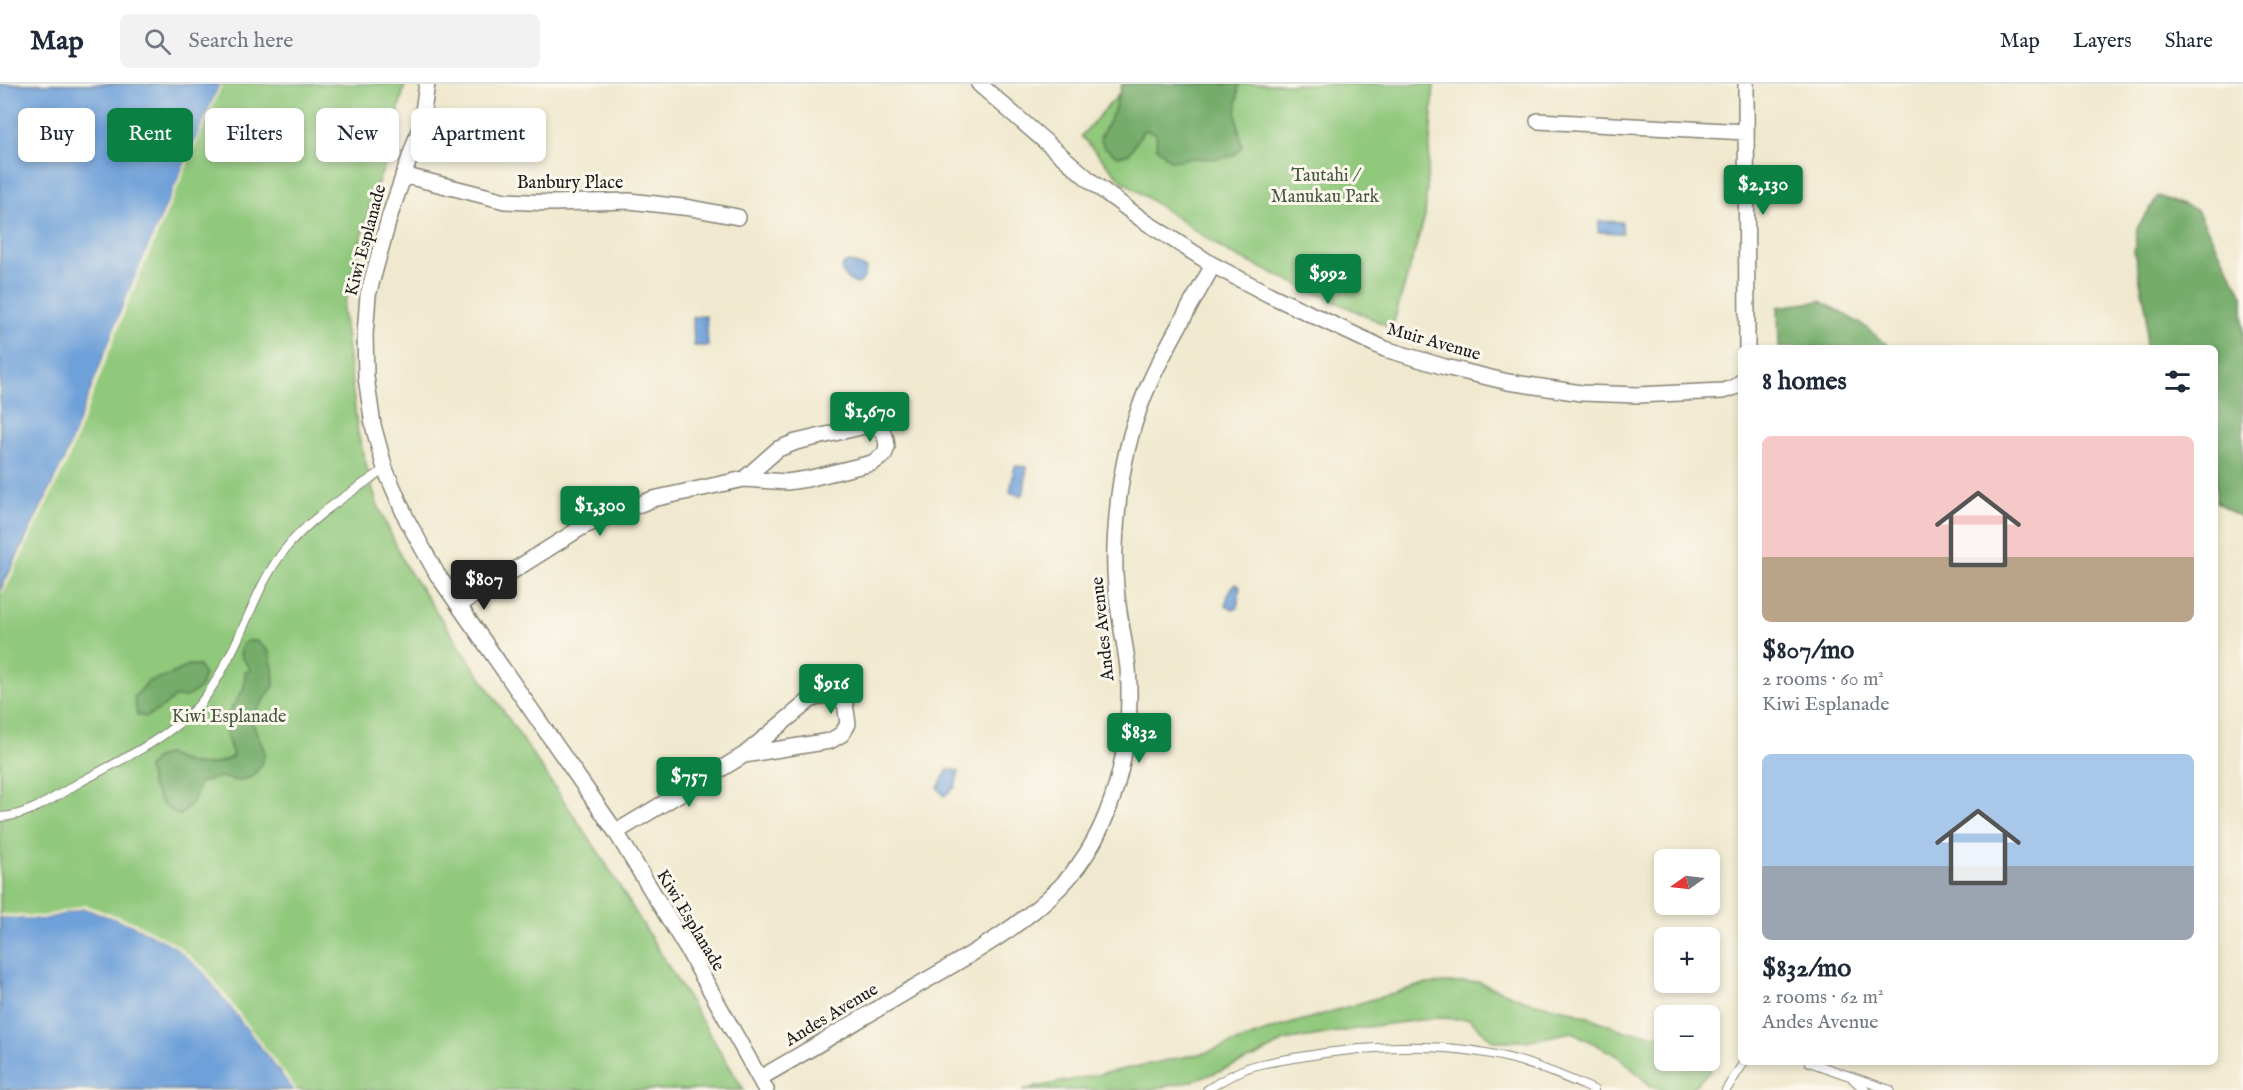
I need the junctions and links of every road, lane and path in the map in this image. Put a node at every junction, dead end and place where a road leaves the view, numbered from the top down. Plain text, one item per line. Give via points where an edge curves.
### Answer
1 (427, 84) edge
2 (980, 84) edge
3 (1746, 84) edge
4 (1538, 121) dead end
5 (1746, 132) junction
6 (404, 175) junction
7 (738, 218) dead end
8 (1213, 265) junction
9 (1748, 345) edge
10 (1738, 386) edge
11 (385, 469) junction
12 (744, 479) junction
13 (459, 604) junction
14 (744, 755) junction
15 (0, 818) edge
16 (616, 832) junction
17 (1742, 1065) edge
18 (1818, 1065) edge
19 (1849, 1075) junction
20 (763, 1084) edge
21 (1207, 1090) edge
22 (1594, 1090) edge
23 (1726, 1090) edge
24 (1865, 1090) edge
25 (1890, 1090) edge

1 - 6 street, Kiwi Esplanade via 421,125
2 - 8 street, Muir Avenue via 1093,183
3 - 5 street
4 - 5 street
5 - 9 street
6 - 7 street, Banbury Place via 505,201 629,201
6 - 11 street, Kiwi Esplanade via 368,295 365,335 366,377
8 - 10 street, Muir Avenue via 1385,349 1508,382 1581,393 1638,395 1723,392
8 - 20 street, Andes Avenue via 1150,382 1125,461 1115,543 1116,586 1128,668 1125,755 1110,807 1087,851 1062,885 1027,916
11 - 13 street, Kiwi Esplanade via 422,549
11 - 15 lane via 310,522 283,552 256,594 230,656 196,707 122,760 21,815
12 - 12 street via 778,449 796,442 865,426 874,426 886,439 884,455 872,462 787,482
12 - 13 street via 653,499 584,526
13 - 16 street, Kiwi Esplanade
14 - 14 street via 810,700 832,695 845,703 848,724 842,734 830,741
14 - 16 street
16 - 20 street, Kiwi Esplanade
17 - 23 lane
18 - 19 lane
19 - 24 lane
19 - 25 lane
21 - 22 lane via 1247,1069 1274,1061 1397,1047 1441,1048 1512,1059

